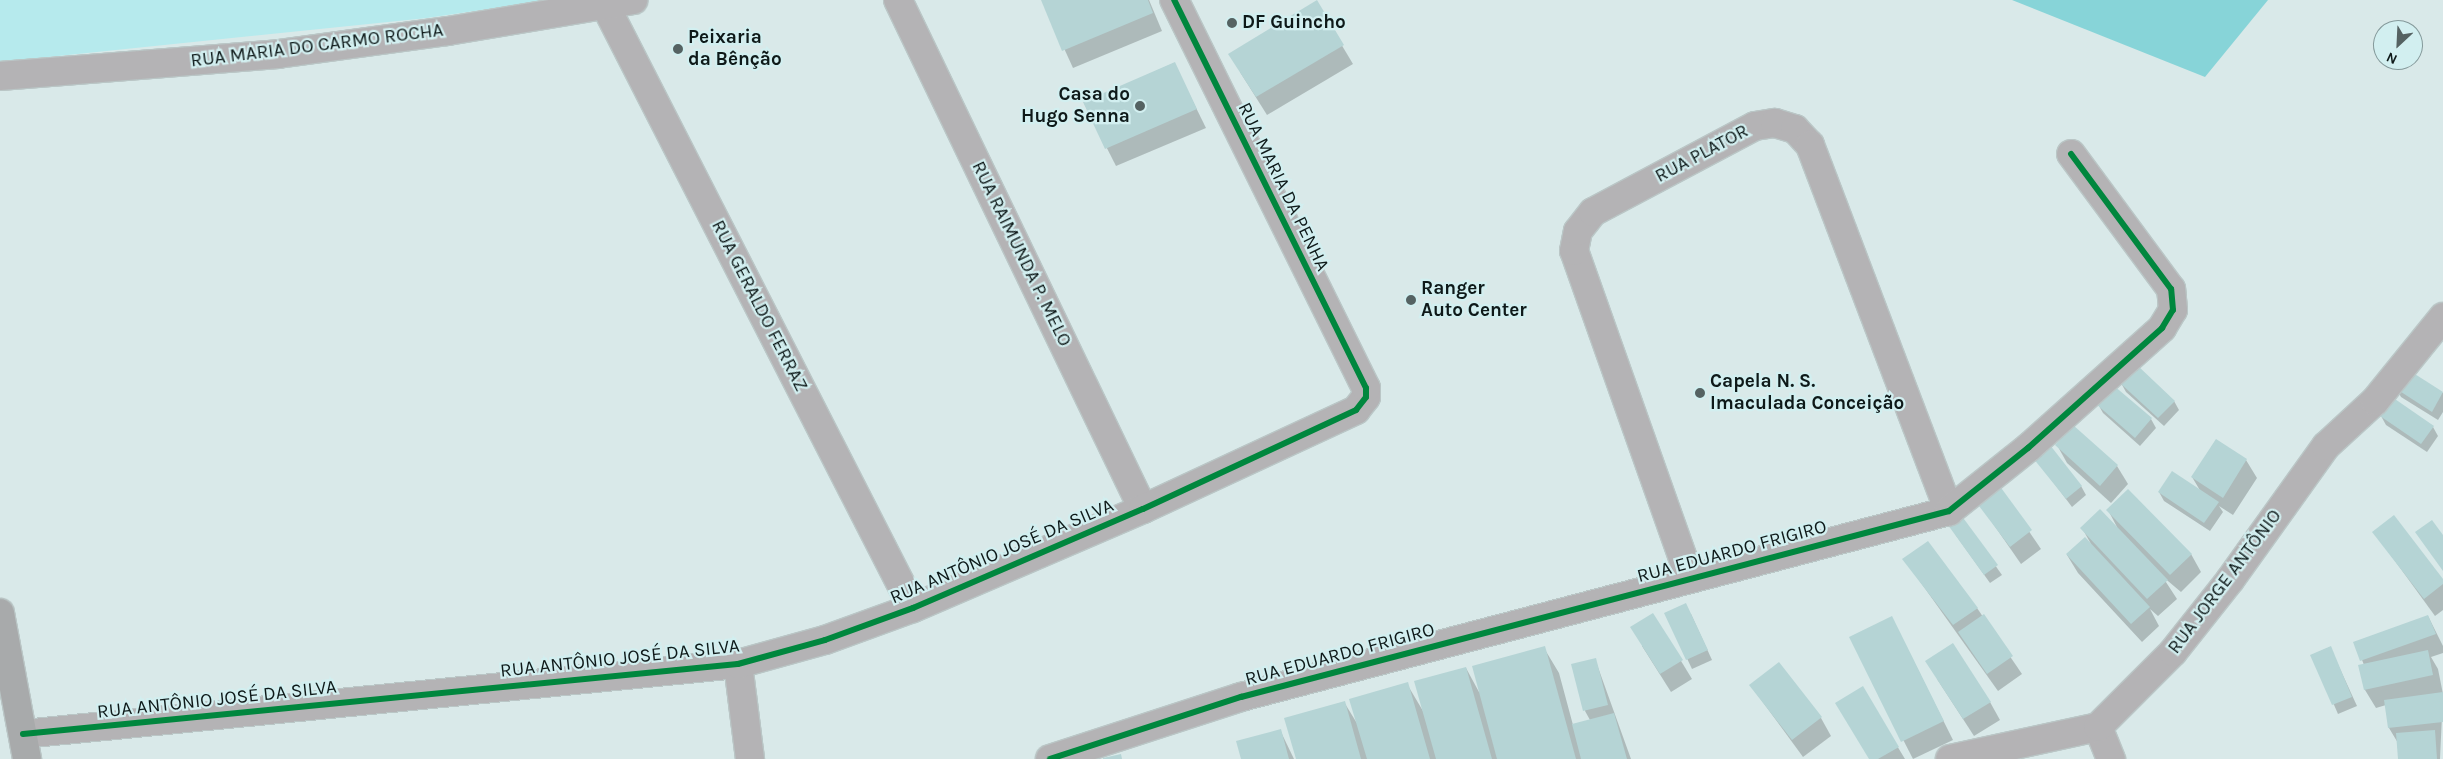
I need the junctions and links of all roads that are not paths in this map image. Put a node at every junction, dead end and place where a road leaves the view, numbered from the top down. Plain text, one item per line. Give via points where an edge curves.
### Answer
1 (632, 0) edge
2 (898, 0) edge
3 (1174, 0) edge
4 (605, 5) junction
5 (0, 76) edge
6 (2071, 154) dead end
7 (2443, 317) edge
8 (1366, 388) joint
9 (1143, 509) junction
10 (1950, 511) junction
11 (1690, 578) junction
12 (914, 608) junction
13 (0, 613) edge
14 (738, 664) junction
15 (2098, 727) junction
16 (25, 746) edge
17 (750, 759) edge
18 (1050, 759) edge
19 (1950, 759) edge
20 (2111, 759) edge

1 - 4 street, RUA MARIA DO CARMO ROCHA
2 - 9 street, RUA RAIMUNDA P. MELO
3 - 8 street, RUA MARIA DA PENHA
4 - 5 street, RUA MARIA DO CARMO ROCHA via 278,54
4 - 12 street, RUA GERALDO FERRAZ
6 - 10 street, RUA EDUARDO FRIGIRO via 2171,289 2173,310 2162,328 2028,448
7 - 15 street, RUA JORGE ANTÔNIO via 2375,401 2326,446 2230,580 2172,652
8 - 9 street, RUA ANTÔNIO JOSÉ DA SILVA via 1366,397 1356,410
9 - 12 street, RUA ANTÔNIO JOSÉ DA SILVA
10 - 11 street, RUA EDUARDO FRIGIRO
10 - 11 street, RUA PLATOR via 1810,145 1796,129 1775,123 1755,126 1593,212 1578,231 1574,250
11 - 18 street, RUA EDUARDO FRIGIRO via 1241,697
12 - 14 street, RUA ANTÔNIO JOSÉ DA SILVA via 825,640
13 - 16 highway
14 - 16 street, RUA ANTÔNIO JOSÉ DA SILVA
14 - 17 street
15 - 19 street
15 - 20 street

